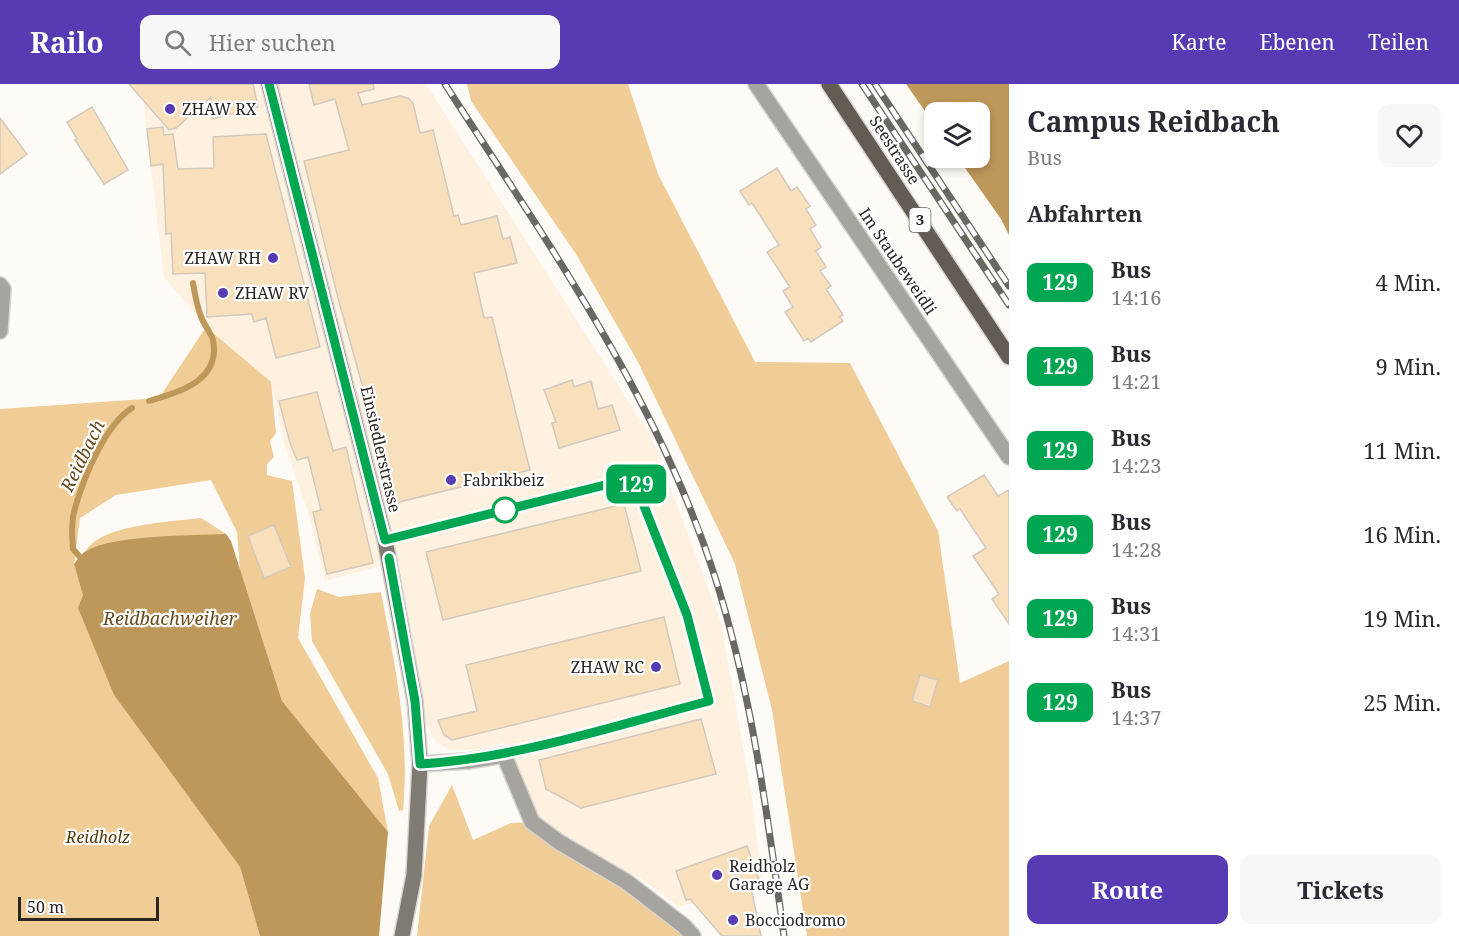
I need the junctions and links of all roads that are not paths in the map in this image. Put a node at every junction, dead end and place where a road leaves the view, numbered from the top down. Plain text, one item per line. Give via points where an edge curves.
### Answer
1 (269, 84) edge
2 (756, 84) edge
3 (829, 84) edge
4 (0, 285) edge
5 (0, 331) edge
6 (1009, 357) edge
7 (1009, 457) edge
8 (420, 764) junction
9 (402, 936) edge
10 (693, 936) edge

1 - 8 main road, Einsiedlerstrasse via 391,567 415,701
2 - 7 street, Im Staubeweidli
3 - 6 main road, Seestrasse / 3
4 - 5 street
8 - 9 main road, Einsiedlerstrasse via 414,875
8 - 10 street via 504,755 532,822 627,882

